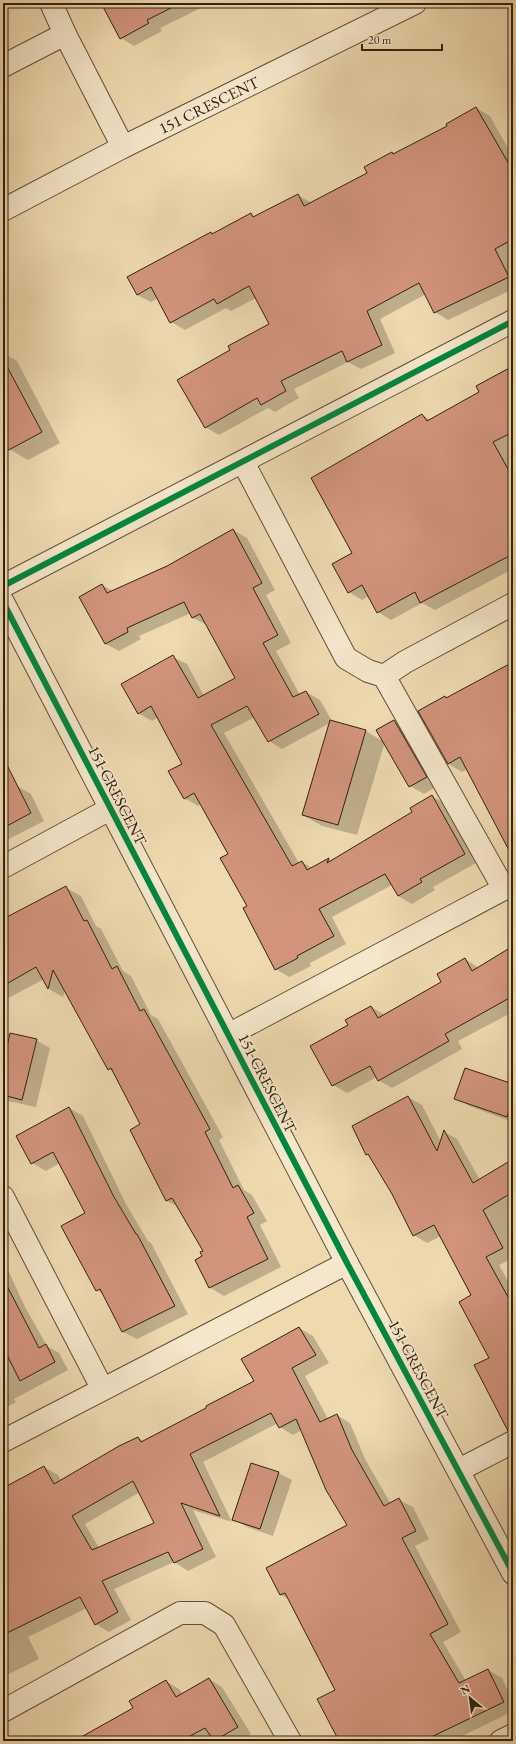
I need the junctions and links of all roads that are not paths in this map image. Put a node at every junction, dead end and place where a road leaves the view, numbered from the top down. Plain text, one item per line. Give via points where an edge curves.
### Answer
1 (51, 3) edge
2 (415, 3) edge
3 (64, 34) junction
4 (3, 66) edge
5 (123, 147) junction
6 (3, 210) edge
7 (513, 321) edge
8 (243, 462) junction
9 (3, 586) edge
10 (3, 602) edge
11 (513, 604) edge
12 (384, 676) junction
13 (110, 809) junction
14 (3, 867) edge
15 (509, 886) edge
16 (228, 1035) junction
17 (3, 1197) edge
18 (347, 1263) junction
19 (102, 1388) junction
20 (3, 1441) edge
21 (513, 1442) edge
22 (459, 1470) junction
23 (513, 1573) edge
24 (3, 1710) edge
25 (513, 1735) edge
26 (290, 1741) edge
27 (501, 1741) edge

1 - 3 street
2 - 5 street, 151 CRESCENT
3 - 4 street
3 - 5 street
5 - 6 street, 151 CRESCENT
7 - 8 street
8 - 9 street
8 - 12 street via 346,658 368,671
10 - 13 street, 151 CRESCENT
11 - 12 street
12 - 15 street
13 - 14 street
13 - 16 street, 151 CRESCENT
15 - 16 street
16 - 18 street, 151 CRESCENT
17 - 19 street
18 - 19 street
18 - 22 street, 151 CRESCENT
19 - 20 street
21 - 22 street
22 - 23 street, 151 CRESCENT
24 - 26 street via 180,1613 205,1613 224,1626
25 - 27 street

